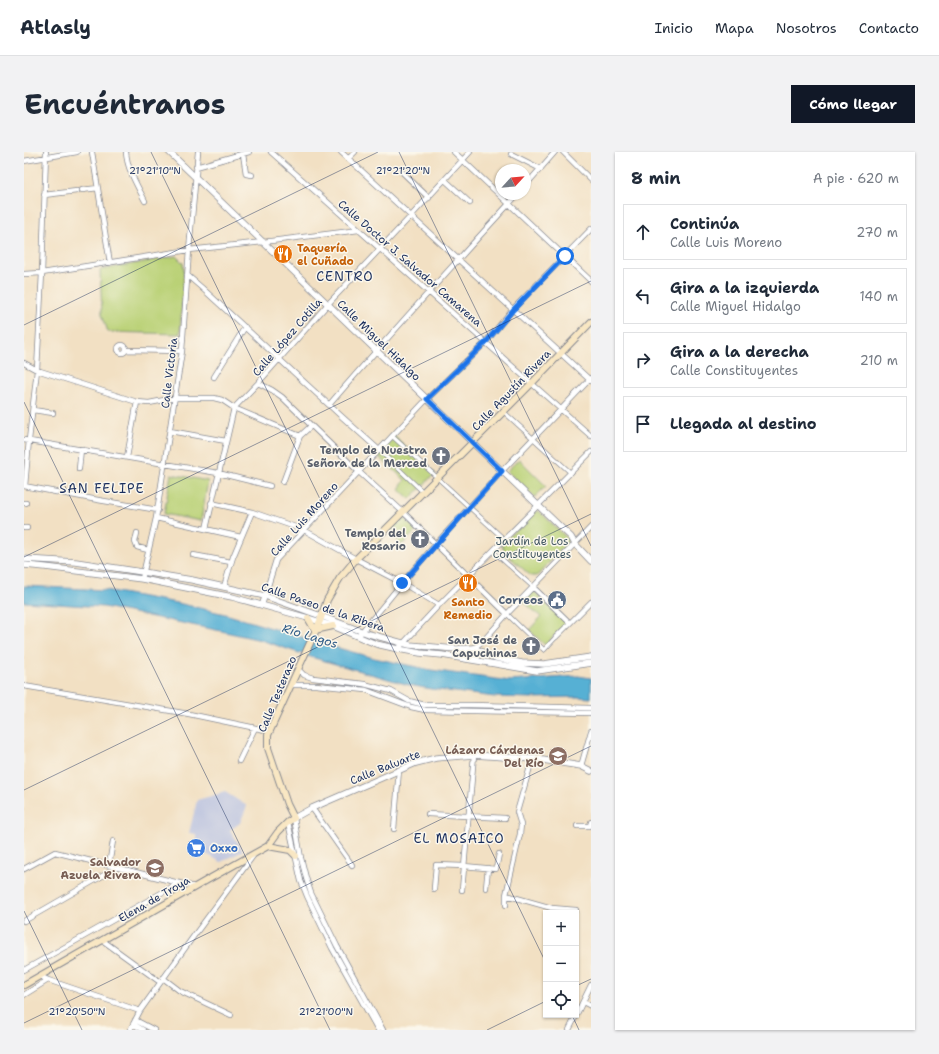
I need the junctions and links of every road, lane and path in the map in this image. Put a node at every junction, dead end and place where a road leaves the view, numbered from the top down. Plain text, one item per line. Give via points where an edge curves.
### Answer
1 (77, 152) edge
2 (92, 152) edge
3 (126, 152) edge
4 (169, 152) edge
5 (198, 152) edge
6 (249, 152) edge
7 (271, 152) edge
8 (341, 152) edge
9 (355, 152) edge
10 (454, 152) edge
11 (470, 152) edge
12 (555, 152) edge
13 (563, 152) edge
14 (243, 154) junction
15 (511, 154) dead end
16 (45, 155) edge
17 (348, 159) junction
18 (463, 160) junction
19 (24, 161) edge
20 (196, 167) junction
21 (541, 169) junction
22 (401, 171) dead end
23 (252, 175) dead end
24 (195, 177) junction
25 (445, 180) junction
26 (531, 180) edge
27 (591, 180) edge
28 (98, 188) junction
29 (44, 196) junction
30 (429, 198) junction
31 (513, 200) edge
32 (145, 201) dead end
33 (470, 203) dead end
34 (509, 204) junction
35 (411, 216) junction
36 (591, 229) edge
37 (359, 230) junction
38 (263, 242) junction
39 (381, 249) junction
40 (189, 250) junction
41 (565, 256) junction
42 (458, 260) junction
43 (110, 263) junction
44 (42, 273) junction
45 (24, 274) edge
46 (187, 275) junction
47 (591, 281) edge
48 (429, 293) junction
49 (328, 304) junction
50 (513, 310) junction
51 (591, 322) edge
52 (245, 327) junction
53 (486, 342) junction
54 (126, 350) dead end
55 (376, 350) junction
56 (182, 351) junction
57 (561, 353) junction
58 (279, 358) junction
59 (24, 363) edge
60 (36, 370) junction
61 (214, 377) dead end
62 (591, 380) edge
63 (258, 383) junction
64 (532, 383) junction
65 (175, 398) junction
66 (427, 399) junction
67 (137, 402) junction
68 (329, 405) junction
69 (234, 408) junction
70 (33, 410) junction
71 (561, 410) junction
72 (504, 412) junction
73 (53, 413) dead end
74 (311, 426) junction
75 (170, 430) junction
76 (300, 436) junction
77 (392, 436) junction
78 (591, 436) edge
79 (534, 438) junction
80 (26, 440) edge
81 (226, 441) junction
82 (472, 444) junction
83 (81, 449) junction
84 (379, 450) junction
85 (591, 452) edge
86 (127, 457) junction
87 (165, 463) junction
88 (78, 469) dead end
89 (502, 471) junction
90 (218, 472) junction
91 (359, 472) junction
92 (571, 473) junction
93 (438, 478) junction
94 (283, 482) dead end
95 (25, 486) edge
96 (270, 486) dead end
97 (423, 492) junction
98 (211, 503) junction
99 (538, 506) junction
100 (469, 507) junction
101 (158, 510) junction
102 (252, 512) junction
103 (403, 512) junction
104 (156, 518) junction
105 (591, 526) edge
106 (206, 529) junction
107 (304, 530) junction
108 (136, 533) dead end
109 (242, 537) junction
110 (504, 539) junction
111 (436, 544) junction
112 (575, 544) junction
113 (148, 550) junction
114 (493, 551) junction
115 (193, 555) dead end
116 (24, 558) edge
117 (356, 559) junction
118 (591, 560) edge
119 (231, 562) junction
120 (24, 566) edge
121 (143, 572) junction
122 (468, 576) junction
123 (142, 579) junction
124 (402, 583) junction
125 (224, 587) junction
126 (534, 587) junction
127 (265, 596) junction
128 (591, 602) edge
129 (262, 605) junction
130 (439, 605) junction
131 (507, 614) junction
132 (308, 618) junction
133 (320, 618) junction
134 (570, 623) junction
135 (333, 626) junction
136 (315, 630) junction
137 (360, 634) junction
138 (556, 637) joint
139 (403, 643) junction
140 (474, 648) junction
141 (398, 649) junction
142 (591, 657) edge
143 (472, 659) junction
144 (591, 663) edge
145 (298, 669) junction
146 (292, 685) junction
147 (24, 686) edge
148 (591, 708) edge
149 (591, 713) edge
150 (255, 728) junction
151 (270, 731) junction
152 (591, 731) edge
153 (474, 755) junction
154 (536, 759) junction
155 (239, 761) dead end
156 (580, 766) junction
157 (399, 770) junction
158 (591, 771) edge
159 (287, 804) junction
160 (312, 808) junction
161 (428, 814) dead end
162 (469, 816) junction
163 (294, 818) junction
164 (505, 818) dead end
165 (288, 822) junction
166 (591, 822) edge
167 (577, 826) dead end
168 (394, 829) dead end
169 (113, 841) dead end
170 (268, 846) junction
171 (255, 853) junction
172 (499, 854) dead end
173 (296, 856) junction
174 (109, 865) junction
175 (352, 865) dead end
176 (464, 866) junction
177 (118, 867) junction
178 (488, 868) junction
179 (24, 869) edge
180 (179, 883) junction
181 (195, 887) junction
182 (486, 888) dead end
183 (434, 889) dead end
184 (462, 890) dead end
185 (506, 895) junction
186 (506, 905) dead end
187 (576, 910) dead end
188 (24, 921) edge
189 (102, 940) junction
190 (24, 970) edge
191 (40, 976) junction
192 (48, 980) junction
193 (162, 980) junction
194 (24, 985) edge
195 (591, 985) edge
196 (24, 995) edge
197 (591, 999) edge
198 (587, 1004) edge
199 (140, 1010) junction
200 (231, 1015) dead end
201 (134, 1022) junction
202 (130, 1030) edge
203 (143, 1030) edge
204 (154, 1030) edge
205 (378, 1030) edge
206 (383, 1030) edge
207 (569, 1030) edge

1 - 16 street
2 - 28 street
3 - 32 street via 127,161
4 - 24 street, Calle Miguel Hidalgo
5 - 20 street, Calle Victoria
6 - 14 street
7 - 37 street, Calle Doctor J. Salvador Camarena
8 - 17 street
9 - 17 street
10 - 18 street
11 - 18 street, Calle López Cotilla
12 - 21 street
13 - 27 street
14 - 20 street
14 - 23 street via 246,174
15 - 21 street
16 - 19 street
16 - 29 street
17 - 35 street
18 - 25 street, Calle López Cotilla
18 - 34 street
20 - 24 street, Calle Victoria
21 - 26 street
22 - 30 street
24 - 38 street, Calle Miguel Hidalgo
24 - 40 street, Calle Victoria
25 - 30 street, Calle López Cotilla
25 - 33 street
28 - 29 street
28 - 43 street
29 - 44 street
30 - 35 street, Calle López Cotilla
31 - 34 street
34 - 41 street
34 - 42 street
35 - 39 street, Calle López Cotilla
35 - 42 street
36 - 41 street, Calle Luis Moreno
37 - 38 street
37 - 39 street, Calle Doctor J. Salvador Camarena
38 - 40 street
38 - 49 street, Calle Miguel Hidalgo
39 - 48 street, Calle Doctor J. Salvador Camarena
39 - 49 street, Calle López Cotilla
40 - 43 street
40 - 46 street, Calle Victoria
41 - 47 street
41 - 50 street, Calle Luis Moreno
42 - 48 street
42 - 50 street
43 - 44 street
44 - 45 street
44 - 60 street
46 - 52 street
46 - 56 street, Calle Victoria
48 - 53 street, Calle Doctor J. Salvador Camarena
48 - 55 street
49 - 55 street, Calle Miguel Hidalgo
49 - 58 street, Calle López Cotilla
50 - 53 street, Calle Luis Moreno
50 - 57 street
51 - 57 main road, Calle Agustín Rivera
52 - 58 street
52 - 61 street
53 - 64 street, Calle Doctor J. Salvador Camarena
53 - 66 street, Calle Luis Moreno
54 - 56 street
55 - 66 street, Calle Miguel Hidalgo
55 - 68 street
56 - 65 street, Calle Victoria
57 - 62 street
57 - 64 main road, Calle Agustín Rivera
58 - 63 street, Calle López Cotilla
58 - 68 street
59 - 60 street
60 - 67 street
60 - 70 street
62 - 71 street
63 - 69 street, Calle López Cotilla
63 - 74 street via 282,397
64 - 71 street, Calle Doctor J. Salvador Camarena
64 - 72 main road, Calle Agustín Rivera
65 - 67 street via 149,403
65 - 69 street via 214,398
65 - 75 street, Calle Victoria
66 - 77 street, Calle Luis Moreno
66 - 82 street, Calle Miguel Hidalgo
67 - 86 street
68 - 84 street
69 - 76 street
69 - 81 street
70 - 73 street
70 - 80 street
71 - 78 street, Calle Doctor J. Salvador Camarena
71 - 79 street
72 - 79 street
72 - 82 main road, Calle Agustín Rivera
74 - 76 street
74 - 91 street
75 - 81 street
75 - 87 street, Calle Victoria
76 - 94 street
77 - 84 street, Calle Luis Moreno
77 - 93 street
79 - 89 street
79 - 92 street
80 - 83 street
80 - 95 street
81 - 90 street
82 - 89 street, Calle Miguel Hidalgo
82 - 93 main road, Calle Agustín Rivera
83 - 86 street
83 - 88 street
84 - 91 street, Calle Luis Moreno
84 - 97 street
85 - 92 street
86 - 87 street
87 - 90 street
87 - 101 street, Calle Victoria
89 - 99 street, Calle Miguel Hidalgo
89 - 100 street
90 - 96 street
90 - 98 street
91 - 103 street
91 - 107 street, Calle Luis Moreno
92 - 99 street
93 - 97 main road, Calle Agustín Rivera
93 - 100 street
95 - 101 street
97 - 103 main road, Calle Agustín Rivera
98 - 102 street
98 - 106 street
99 - 110 street
99 - 112 street, Calle Miguel Hidalgo via 571,537
100 - 110 street
100 - 111 street
101 - 104 street, Calle Victoria
102 - 107 street
102 - 109 street
103 - 111 street
103 - 117 main road, Calle Agustín Rivera
104 - 106 street
104 - 113 street, Calle Victoria
105 - 112 street
106 - 109 street
107 - 117 street
107 - 127 street, Calle Luis Moreno via 276,560
108 - 113 street via 137,547
109 - 119 street
110 - 114 street
111 - 122 street
111 - 124 street
112 - 118 street, Calle Miguel Hidalgo
112 - 126 street
113 - 121 street, Calle Victoria
114 - 122 street
114 - 126 street
115 - 119 street
116 - 121 street, Calle Paseo de la Ribera via 76,562
117 - 124 street
117 - 133 main road, Calle Agustín Rivera via 340,578
119 - 125 street
120 - 123 street, Calle Paseo de la Ribera
121 - 123 street, Calle Victoria
121 - 125 street, Calle Paseo de la Ribera
122 - 130 street
122 - 131 street
123 - 129 street, Calle Paseo de la Ribera
124 - 130 street
124 - 137 street
125 - 127 street, Calle Paseo de la Ribera
126 - 131 street
126 - 134 street
127 - 129 street, Calle Luis Moreno
127 - 133 street, Calle Paseo de la Ribera
128 - 134 street
129 - 132 street, Calle Paseo de la Ribera
130 - 139 street
131 - 138 street via 544,650
131 - 140 street
132 - 133 street, Calle Paseo de la Ribera
132 - 136 main road
133 - 135 street, Calle Paseo de la Ribera
133 - 136 main road, Calle Testerazo
133 - 137 street, Calle Paseo de la Ribera
134 - 138 street
135 - 136 main road
135 - 137 street, Calle Paseo de la Ribera
136 - 145 main road, Calle Testerazo
137 - 139 street, Calle Paseo de la Ribera
137 - 141 street, Calle Paseo de la Ribera via 376,644
139 - 140 street, Calle Paseo de la Ribera via 456,650
139 - 141 street
140 - 142 street, Calle Paseo de la Ribera via 496,658 529,663 544,664
140 - 143 street via 478,655
141 - 143 street, Calle Paseo de la Ribera
143 - 144 street, Calle Paseo de la Ribera via 537,671
145 - 146 main road, Calle Testerazo
145 - 148 street via 304,675 313,678 364,684 391,691 409,701 425,705
146 - 149 street via 366,690 425,710
146 - 151 main road, Calle Testerazo
147 - 150 street
150 - 151 street
150 - 155 street
151 - 159 main road, Calle Testerazo via 268,748
152 - 156 street
153 - 154 street, Calle Baluarte
153 - 157 street, Calle Baluarte via 436,758
153 - 162 street
154 - 156 street, Calle Baluarte
154 - 185 street via 530,767 517,812 520,834
156 - 158 street, Calle Baluarte
157 - 160 street, Calle Baluarte
157 - 168 street
159 - 163 main road, Calle Testerazo
159 - 165 main road, Calle Testerazo
160 - 163 street, Calle Baluarte
160 - 175 street
161 - 162 street
162 - 164 street
162 - 176 street
163 - 165 main road, Calle Baluarte
163 - 206 street via 301,858 311,893
165 - 170 main road, Elena de Troya
165 - 173 street
166 - 167 street via 590,826
169 - 174 street
170 - 171 main road, Elena de Troya
170 - 173 main road via 290,850
171 - 181 main road, Elena de Troya
171 - 193 street
172 - 178 street via 496,869
173 - 205 street via 301,881 316,916
174 - 177 street
174 - 179 street via 55,852
176 - 178 street
176 - 183 street via 436,865
176 - 184 street
177 - 180 street
177 - 188 street
178 - 182 street
180 - 181 street
180 - 190 street
181 - 189 main road, Elena de Troya
185 - 186 street
185 - 187 street via 552,908
189 - 191 main road, Elena de Troya
189 - 193 street
191 - 192 street
191 - 194 main road, Elena de Troya
192 - 196 street
192 - 199 street
193 - 199 street
193 - 200 street
195 - 198 street
197 - 198 street
198 - 207 street
199 - 201 street
201 - 202 street
201 - 203 street
201 - 204 street

